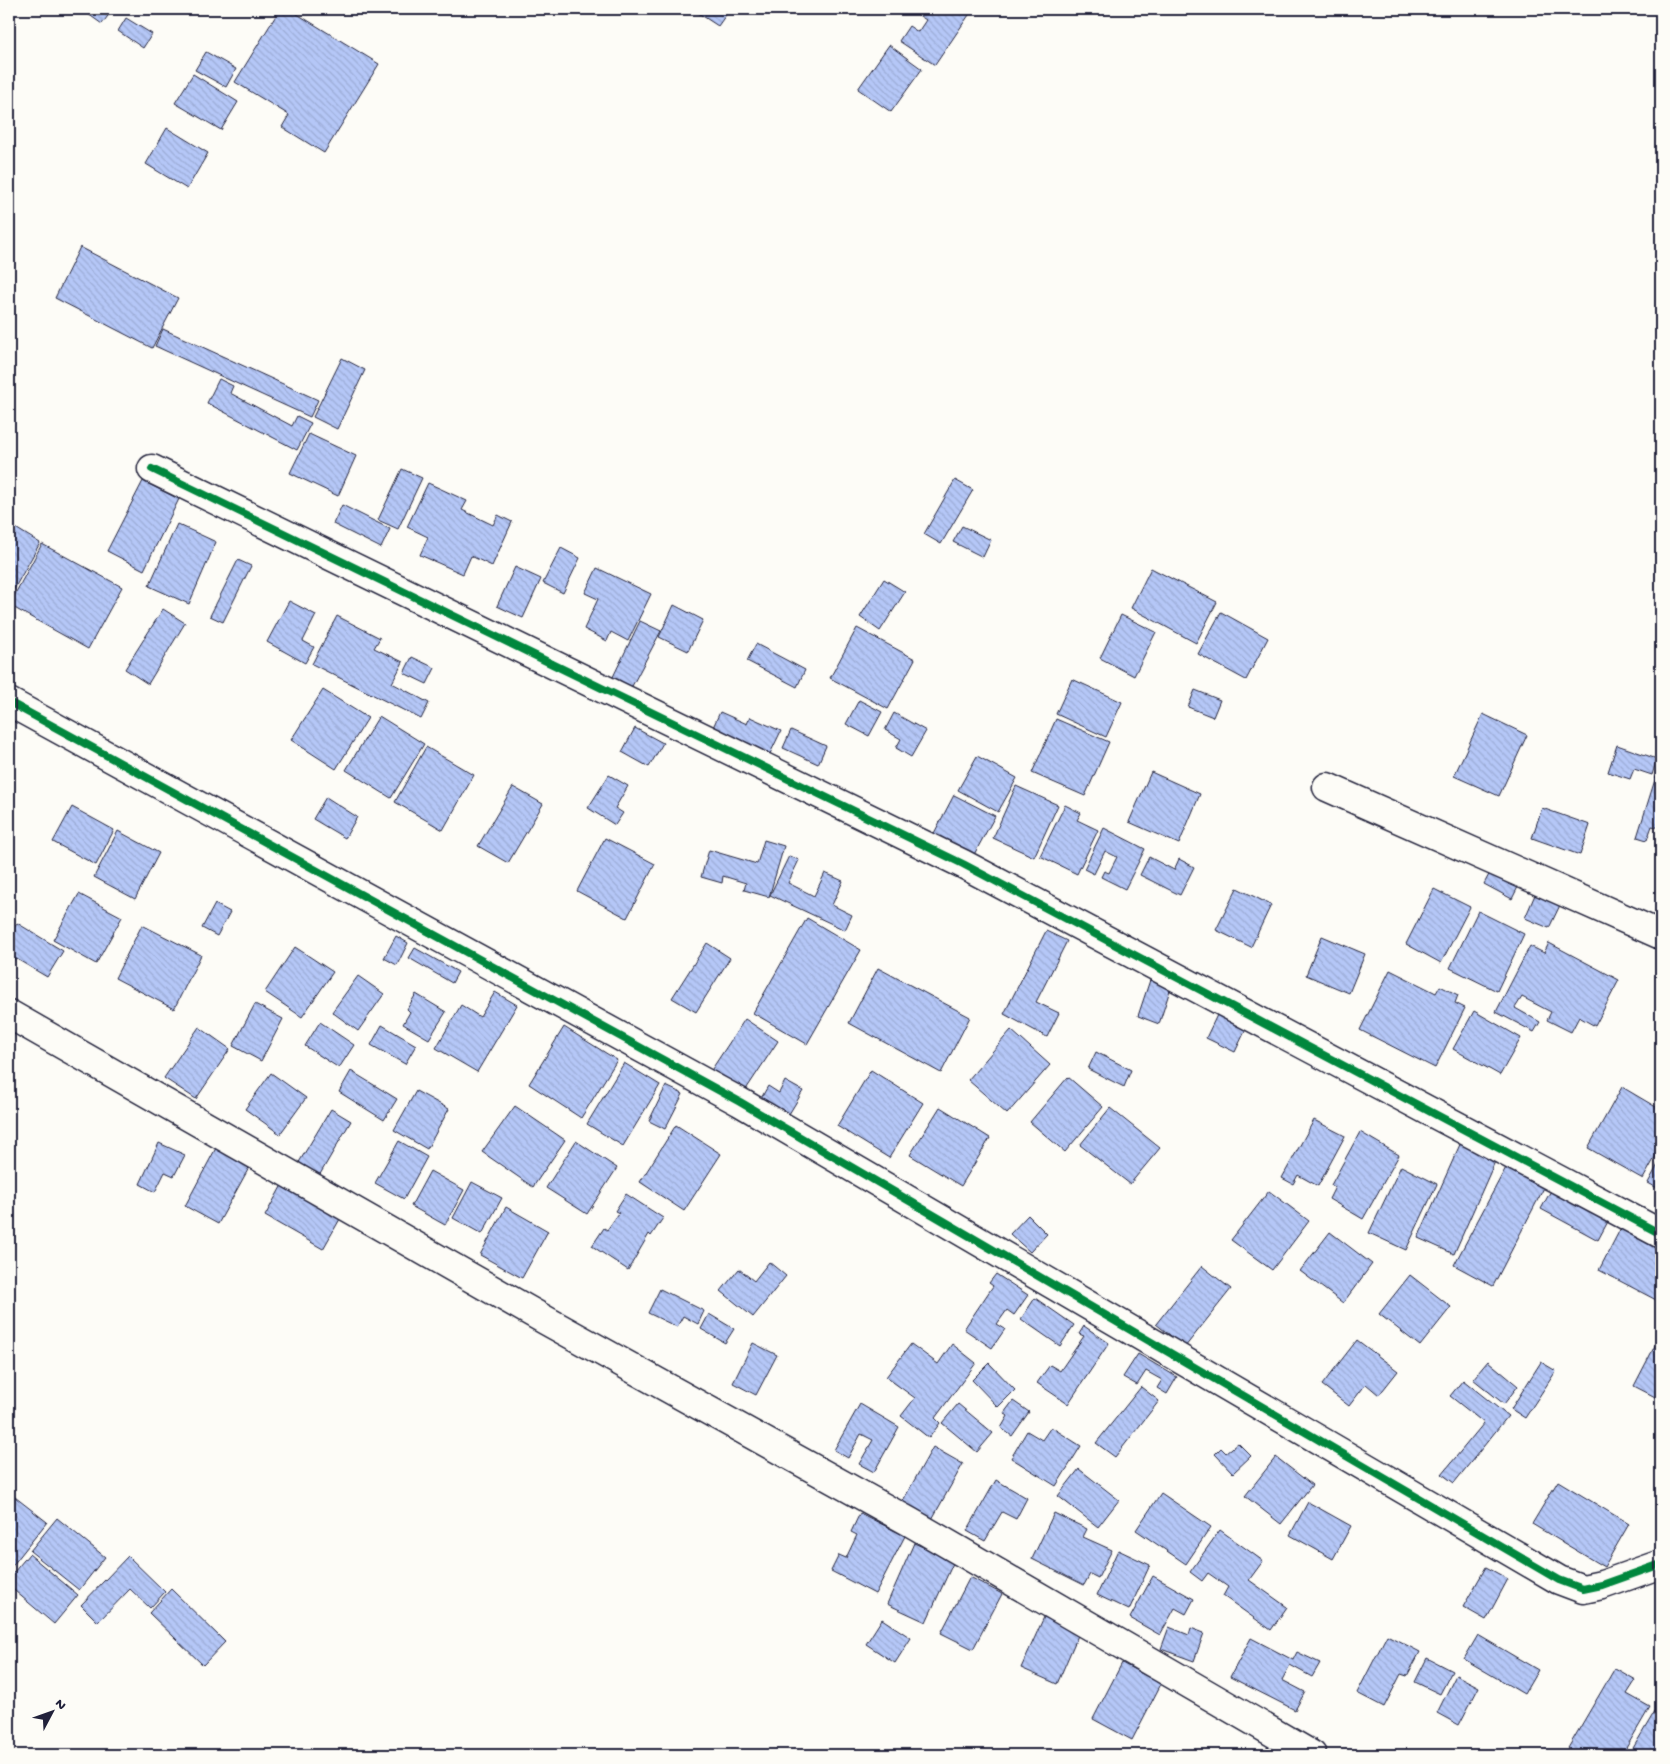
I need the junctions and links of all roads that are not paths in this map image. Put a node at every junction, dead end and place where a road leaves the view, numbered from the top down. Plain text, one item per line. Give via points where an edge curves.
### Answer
1 (152, 469) dead end
2 (9, 702) edge
3 (1327, 787) dead end
4 (1661, 935) edge
5 (9, 1014) edge
6 (1661, 1234) edge
7 (1661, 1564) edge
8 (1312, 1755) edge

1 - 6 street via 963,864
2 - 7 street via 740,1102 1559,1580 1584,1589
3 - 4 street
5 - 8 street via 547,1321 910,1522

